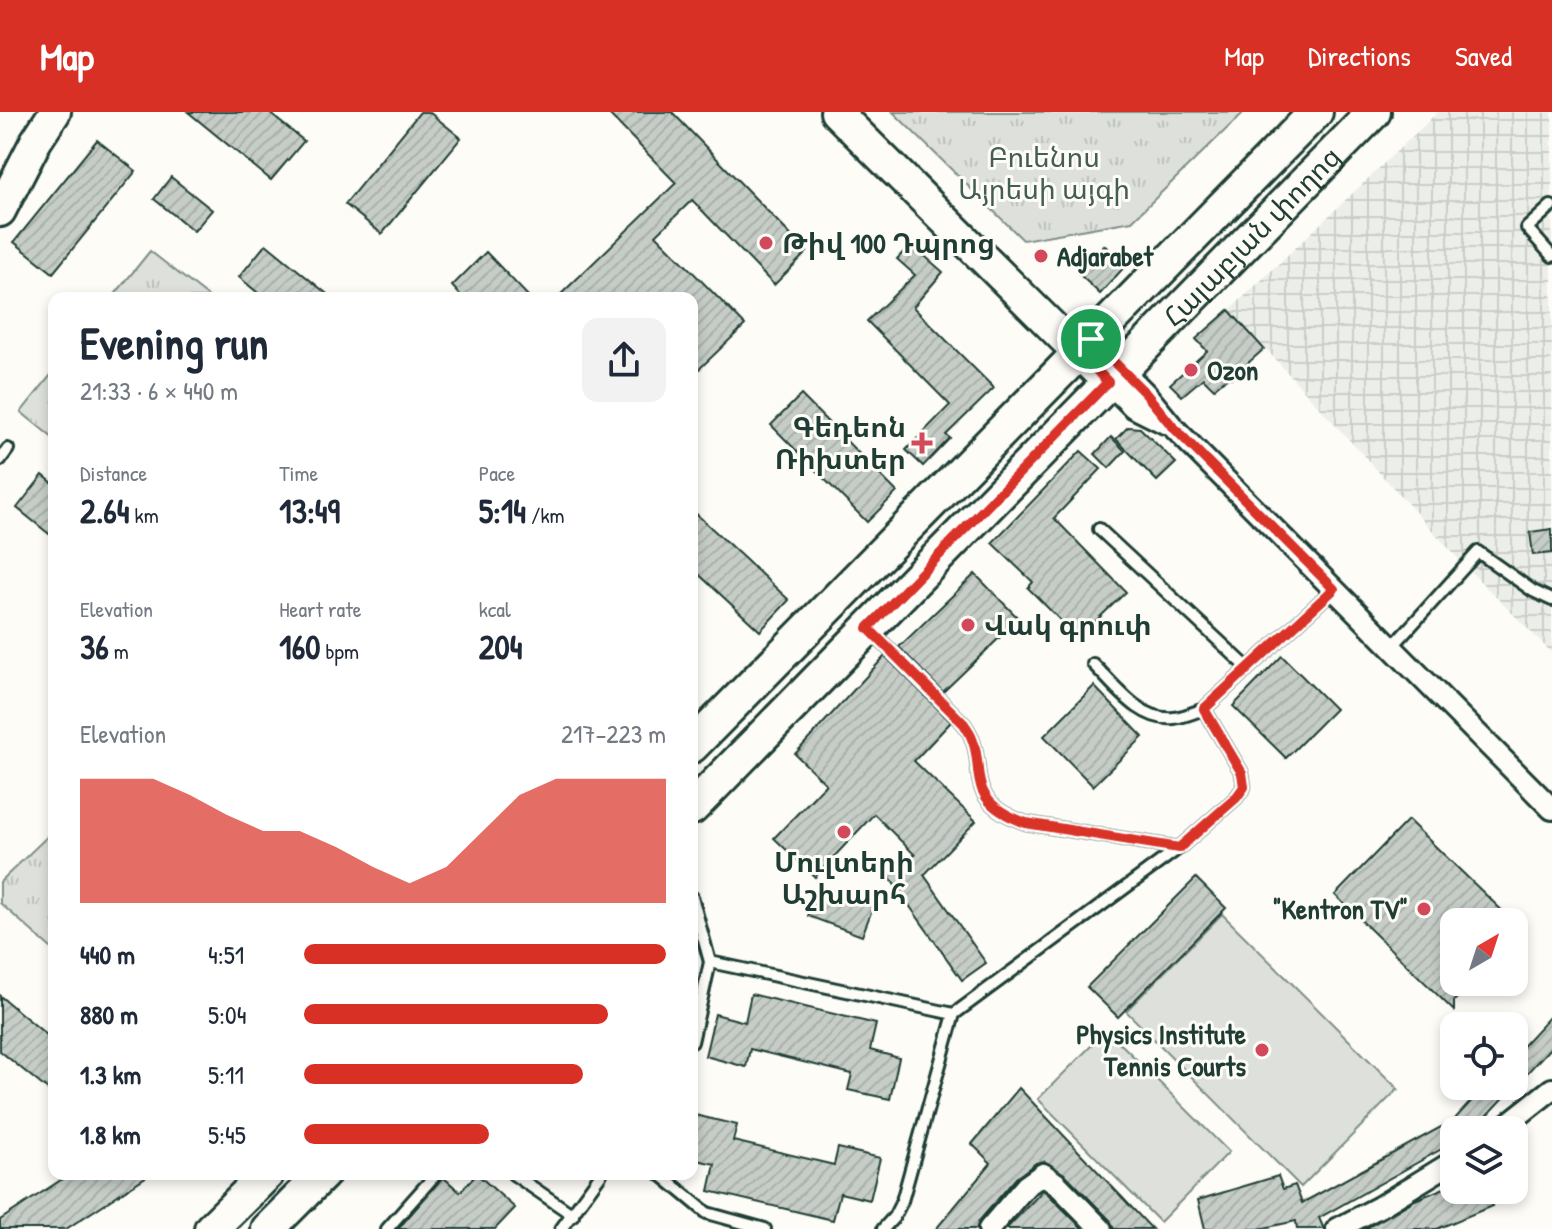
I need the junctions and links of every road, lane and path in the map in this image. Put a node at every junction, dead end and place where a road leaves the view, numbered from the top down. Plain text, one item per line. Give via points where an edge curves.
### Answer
1 (55, 112) edge
2 (836, 112) edge
3 (861, 112) edge
4 (1316, 112) edge
5 (1374, 112) edge
6 (1551, 206) edge
7 (0, 211) edge
8 (1552, 256) edge
9 (1084, 345) junction
10 (1115, 375) junction
11 (8, 449) dead end
12 (0, 460) edge
13 (1099, 529) dead end
14 (1334, 589) junction
15 (1552, 600) edge
16 (868, 628) junction
17 (1392, 647) junction
18 (1093, 664) dead end
19 (1248, 668) junction
20 (1204, 709) junction
21 (698, 740) edge
22 (698, 802) edge
23 (1552, 809) edge
24 (1179, 848) junction
25 (698, 919) edge
26 (710, 962) junction
27 (954, 1014) junction
28 (698, 1015) edge
29 (1552, 1089) edge
30 (1518, 1116) edge
31 (1440, 1170) edge
32 (261, 1180) edge
33 (317, 1180) edge
34 (431, 1180) edge
35 (522, 1180) edge
36 (597, 1180) edge
37 (667, 1180) edge
38 (573, 1215) junction
39 (211, 1229) edge
40 (268, 1229) edge
41 (387, 1229) edge
42 (561, 1229) edge
43 (765, 1229) edge
44 (883, 1229) edge
45 (989, 1229) edge
46 (1101, 1229) edge
47 (1337, 1229) edge

1 - 7 main road
2 - 9 main road
3 - 9 main road
4 - 9 main road, Հալաբյան փողոց
5 - 10 main road, Հալաբյան փողոց
6 - 8 lane via 1527,228
9 - 10 main road
9 - 21 main road, Հալաբյան փողոց
10 - 14 street via 1133,407 1173,427
10 - 16 main road, Հալաբյան փողոց
11 - 12 lane
13 - 19 lane
14 - 17 street
14 - 19 lane
15 - 17 lane via 1478,552
16 - 22 main road, Հալաբյան փողոց
16 - 24 lane via 970,732 978,783 1006,816
17 - 23 street
18 - 20 lane via 1140,710 1157,717 1173,719
19 - 20 lane
20 - 24 lane via 1242,773 1244,787
24 - 27 lane
25 - 26 lane
26 - 27 lane
26 - 28 lane
27 - 44 lane via 902,1201
29 - 30 street
31 - 47 street
32 - 39 main road
33 - 40 main road
34 - 41 lane
35 - 38 lane
36 - 38 lane
37 - 43 lane via 707,1213
38 - 42 lane
45 - 46 street via 1043,1174

